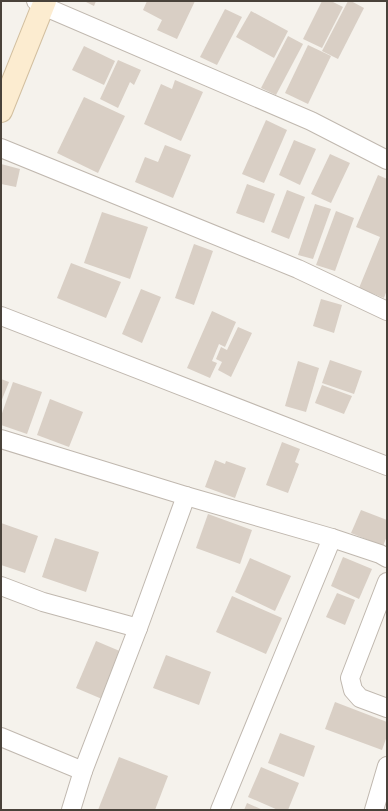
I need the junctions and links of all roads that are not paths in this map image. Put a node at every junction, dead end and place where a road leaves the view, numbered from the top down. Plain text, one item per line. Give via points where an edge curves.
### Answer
1 (41, 3) edge
2 (1, 111) edge
3 (1, 148) edge
4 (387, 160) edge
5 (387, 311) edge
6 (1, 316) edge
7 (1, 439) edge
8 (387, 466) edge
9 (186, 496) junction
10 (332, 538) junction
11 (387, 558) edge
12 (387, 582) edge
13 (1, 586) edge
14 (138, 628) junction
15 (387, 708) edge
16 (1, 736) edge
17 (387, 766) edge
18 (83, 771) junction
19 (71, 810) edge
20 (220, 810) edge
21 (374, 810) edge

1 - 2 street
1 - 4 street via 311,121
3 - 5 street via 298,270
6 - 8 street
7 - 9 street
9 - 10 street
9 - 14 street
10 - 11 street
10 - 20 street
12 - 15 street via 350,678 353,690 360,698
13 - 14 street via 43,602
14 - 18 street
16 - 18 street
17 - 21 street
18 - 19 street

